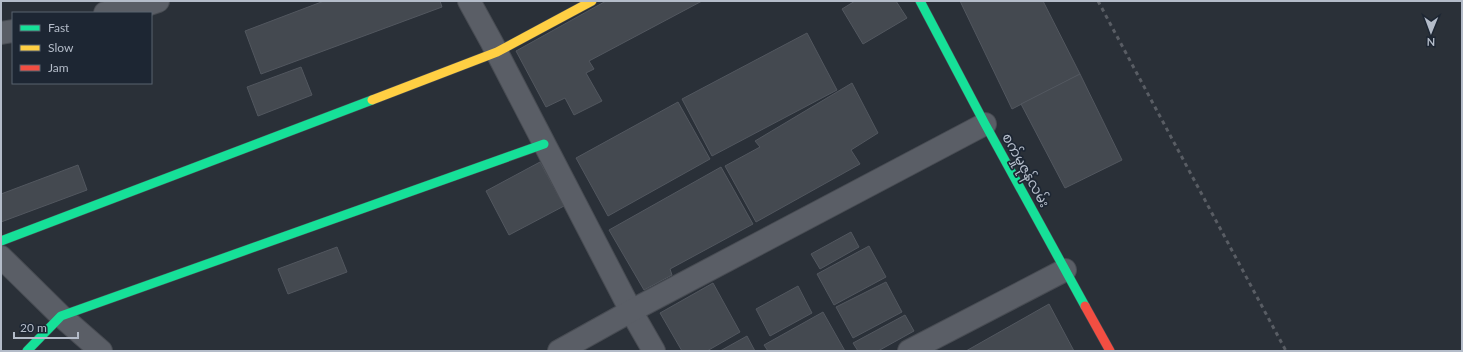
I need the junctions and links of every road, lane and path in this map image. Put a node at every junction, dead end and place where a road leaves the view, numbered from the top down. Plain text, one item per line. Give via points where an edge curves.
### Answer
1 (158, 1) edge
2 (469, 1) edge
3 (592, 1) edge
4 (920, 1) edge
5 (110, 12) edge
6 (12, 31) edge
7 (1, 33) edge
8 (497, 52) junction
9 (985, 124) junction
10 (544, 144) junction
11 (1, 241) edge
12 (1, 257) edge
13 (1065, 270) junction
14 (631, 311) junction
15 (61, 316) junction
16 (27, 351) edge
17 (101, 351) edge
18 (559, 351) edge
19 (654, 351) edge
20 (909, 351) edge
21 (1110, 351) edge

1 - 5 street
2 - 8 street
3 - 8 street
4 - 9 street, စက်မှုဇုန်လမ်း
6 - 7 street
8 - 10 street
8 - 11 street
9 - 13 street, စက်မှုဇုန်လမ်း
9 - 14 street
10 - 14 street
10 - 15 street
12 - 15 street
13 - 20 street
13 - 21 street, စက်မှုဇုန်လမ်း
14 - 18 street
14 - 19 street
15 - 16 street
15 - 17 street

